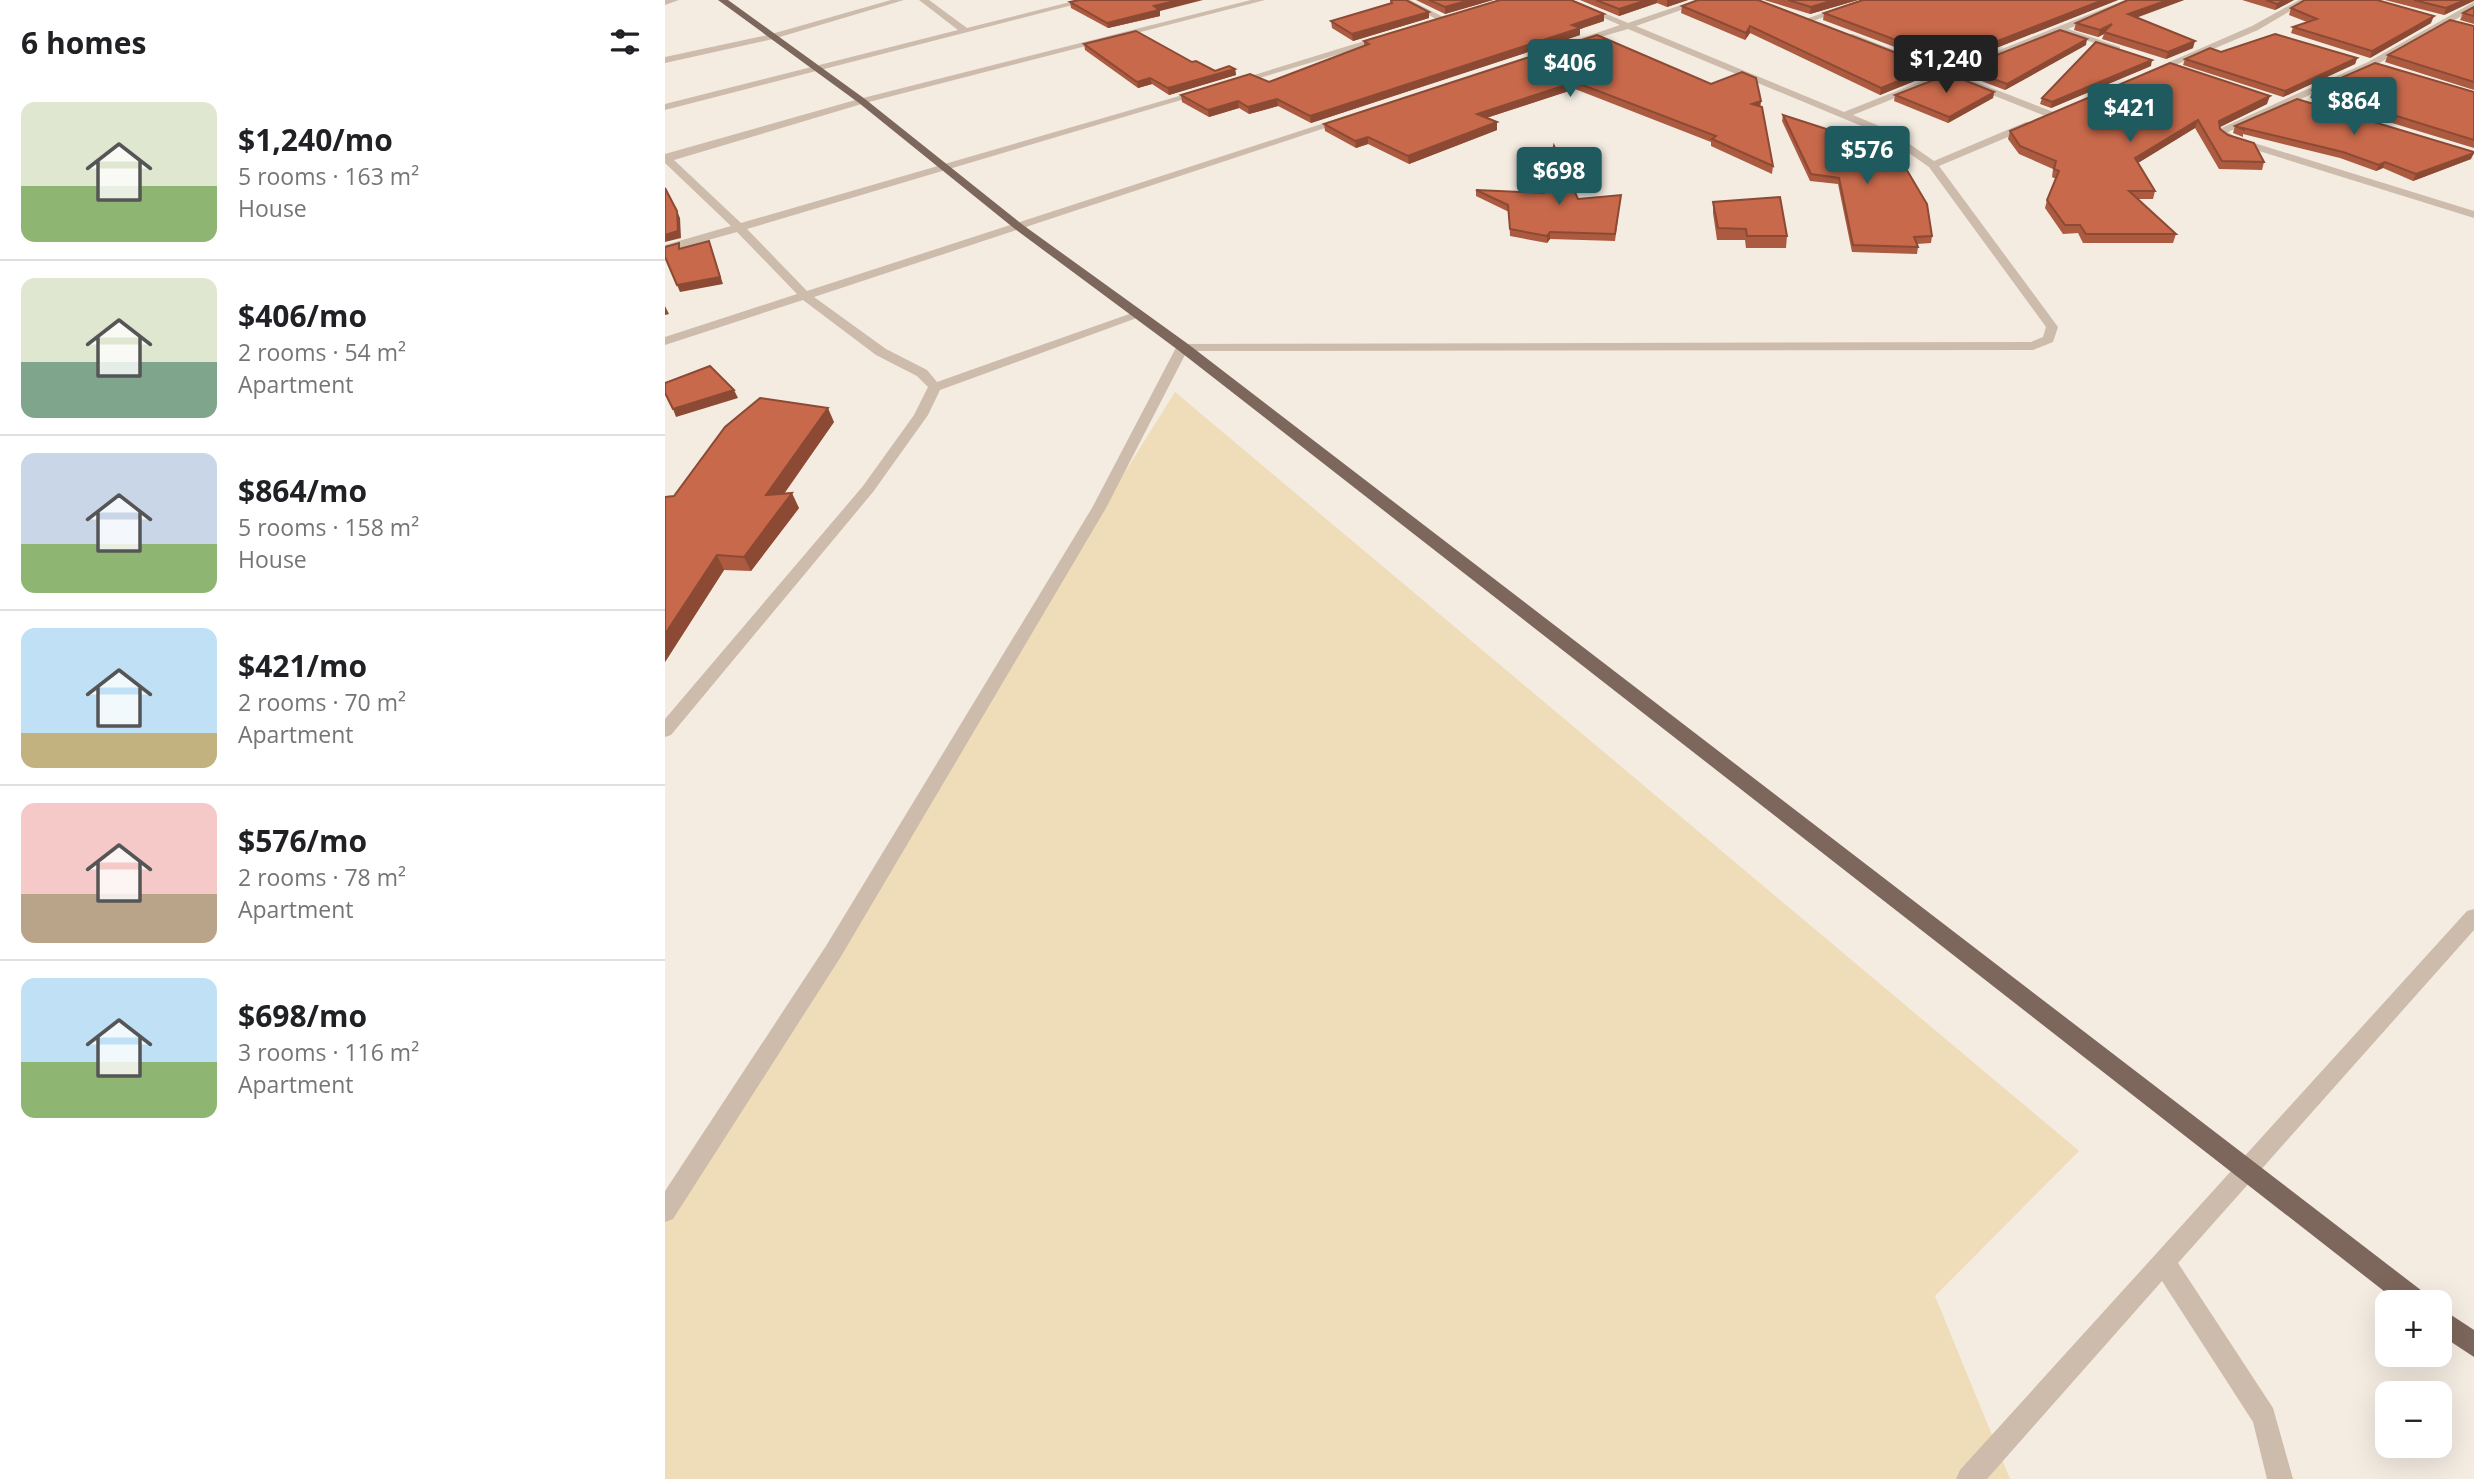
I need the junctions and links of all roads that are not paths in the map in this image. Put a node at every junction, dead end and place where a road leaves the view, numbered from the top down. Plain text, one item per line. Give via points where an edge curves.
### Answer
1 (675, 0) edge
2 (722, 0) edge
3 (900, 0) edge
4 (923, 0) edge
5 (1088, 0) edge
6 (1261, 0) edge
7 (1403, 0) edge
8 (1566, 0) edge
9 (1705, 0) edge
10 (1869, 0) edge
11 (2133, 0) edge
12 (2305, 0) edge
13 (665, 2) edge
14 (2474, 5) edge
15 (1459, 16) edge
16 (1796, 16) edge
17 (2430, 18) edge
18 (1445, 20) junction
19 (1807, 20) junction
20 (2443, 21) junction
21 (1433, 24) edge
22 (1819, 25) edge
23 (1628, 26) junction
24 (2464, 26) edge
25 (2255, 28) junction
26 (2059, 30) junction
27 (965, 31) junction
28 (2268, 32) dead end
29 (1844, 33) edge
30 (1396, 35) edge
31 (770, 37) junction
32 (1562, 47) edge
33 (2112, 48) edge
34 (665, 60) edge
35 (2358, 60) edge
36 (2371, 64) junction
37 (2167, 65) junction
38 (2383, 68) edge
39 (2180, 69) edge
40 (816, 70) junction
41 (1949, 74) junction
42 (2141, 76) edge
43 (2295, 99) junction
44 (2271, 100) edge
45 (862, 101) junction
46 (2308, 103) edge
47 (2284, 104) junction
48 (665, 107) edge
49 (2064, 109) edge
50 (1364, 113) edge
51 (2052, 115) junction
52 (1844, 116) junction
53 (666, 158) edge
54 (943, 166) junction
55 (1933, 166) junction
56 (2474, 215) edge
57 (739, 227) junction
58 (1019, 228) junction
59 (665, 249) edge
60 (805, 296) junction
61 (1139, 315) junction
62 (665, 341) edge
63 (1183, 348) junction
64 (935, 387) junction
65 (665, 731) edge
66 (2474, 917) edge
67 (2247, 1172) junction
68 (665, 1211) edge
69 (2164, 1263) junction
70 (2401, 1290) edge
71 (2452, 1329) edge
72 (2474, 1345) edge
73 (1969, 1479) edge
74 (2280, 1479) edge

1 - 13 street
2 - 31 main road
3 - 31 street
4 - 27 street
5 - 27 street
6 - 45 street
7 - 18 street
8 - 23 street
9 - 23 street
10 - 19 street
11 - 26 street
12 - 25 street
14 - 20 street
15 - 18 street
16 - 19 street
17 - 20 street
18 - 21 street
19 - 22 street
20 - 24 street
20 - 36 street
23 - 32 street
23 - 52 street
25 - 28 street
25 - 37 street
26 - 33 street via 2125,52
26 - 41 street
27 - 40 street
29 - 41 street
30 - 54 street
31 - 34 street
31 - 40 main road
35 - 36 street
36 - 38 street
36 - 43 street
37 - 39 street
37 - 42 street
40 - 45 main road
40 - 48 street
41 - 51 street
41 - 52 street
43 - 46 street
43 - 47 street
44 - 47 street
45 - 53 street
45 - 54 main road
47 - 56 street via 2223,131 2224,135
49 - 51 street
50 - 58 street
51 - 55 street
52 - 55 street via 1887,133
53 - 57 street
54 - 57 street
54 - 58 main road
55 - 63 street via 2052,327 2049,340 2033,346
57 - 59 street
57 - 60 street
58 - 60 street
58 - 61 main road
60 - 62 street
60 - 64 street via 881,352 922,373
61 - 63 main road
61 - 64 street
63 - 67 main road
63 - 68 street via 1099,508 833,952
64 - 65 street via 916,423 867,489
66 - 67 street
67 - 69 street
67 - 70 main road
69 - 73 street
69 - 74 street via 2264,1417
71 - 72 main road

